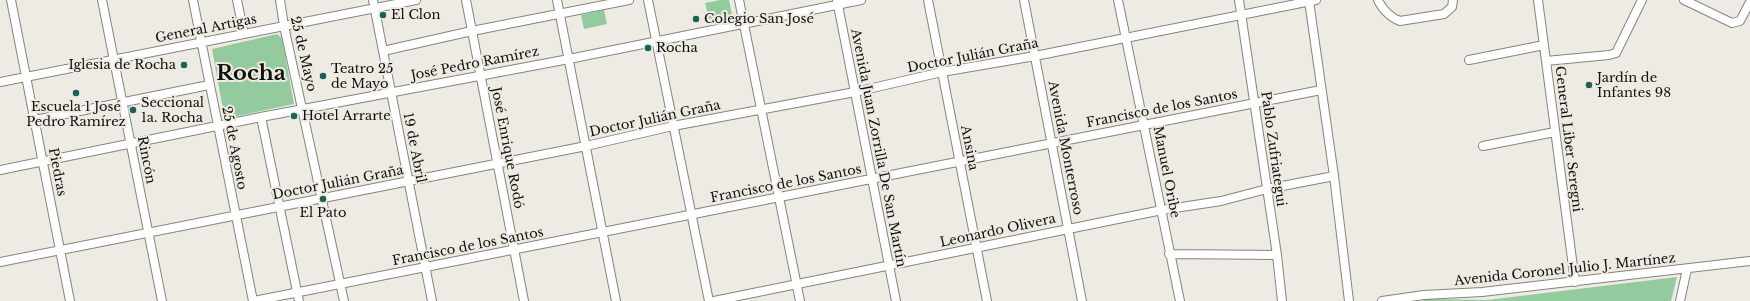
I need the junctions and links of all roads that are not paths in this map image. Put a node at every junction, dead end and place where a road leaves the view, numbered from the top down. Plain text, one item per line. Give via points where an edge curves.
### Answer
1 (11, 0) edge
2 (102, 0) edge
3 (192, 0) edge
4 (237, 0) edge
5 (280, 0) edge
6 (416, 0) edge
7 (466, 0) edge
8 (557, 0) edge
9 (629, 0) edge
10 (648, 0) edge
11 (739, 0) edge
12 (861, 0) edge
13 (928, 0) edge
14 (1024, 0) edge
15 (1118, 0) edge
16 (1239, 0) edge
17 (1378, 0) edge
18 (1452, 0) edge
19 (1538, 0) edge
20 (1642, 0) edge
21 (1684, 0) edge
22 (1312, 1) edge
23 (838, 2) edge
24 (1750, 2) edge
25 (374, 4) edge
26 (560, 14) junction
27 (1242, 15) junction
28 (743, 23) junction
29 (284, 26) junction
30 (472, 31) junction
31 (244, 34) junction
32 (1125, 39) junction
33 (656, 42) junction
34 (201, 43) junction
35 (1544, 46) junction
36 (383, 51) junction
37 (1035, 56) junction
38 (114, 59) junction
39 (568, 59) junction
40 (1470, 60) dead end
41 (1546, 61) junction
42 (942, 72) junction
43 (480, 75) junction
44 (26, 76) junction
45 (0, 82) edge
46 (209, 85) junction
47 (1321, 90) junction
48 (855, 92) junction
49 (391, 93) junction
50 (122, 103) junction
51 (1254, 103) junction
52 (760, 109) junction
53 (304, 110) junction
54 (261, 117) junction
55 (35, 120) junction
56 (1145, 125) junction
57 (673, 126) junction
58 (218, 127) junction
59 (1555, 132) junction
60 (1052, 143) junction
61 (131, 145) junction
62 (586, 146) junction
63 (1483, 146) dead end
64 (959, 161) junction
65 (43, 162) junction
66 (498, 163) junction
67 (0, 170) edge
68 (1334, 176) junction
69 (871, 179) junction
70 (408, 181) junction
71 (1267, 189) junction
72 (779, 197) junction
73 (322, 198) junction
74 (279, 207) junction
75 (1162, 210) junction
76 (692, 214) junction
77 (236, 215) junction
78 (1068, 229) junction
79 (148, 232) junction
80 (603, 232) junction
81 (976, 248) junction
82 (60, 250) junction
83 (514, 250) junction
84 (1169, 254) junction
85 (1277, 255) junction
86 (1750, 261) edge
87 (0, 262) edge
88 (889, 266) junction
89 (426, 267) junction
90 (1687, 269) junction
91 (1574, 282) junction
92 (341, 284) junction
93 (796, 285) junction
94 (298, 297) edge
95 (70, 301) edge
96 (162, 301) edge
97 (254, 301) edge
98 (344, 301) edge
99 (432, 301) edge
100 (524, 301) edge
101 (616, 301) edge
102 (710, 301) edge
103 (714, 301) edge
104 (800, 301) edge
105 (896, 301) edge
106 (987, 301) edge
107 (1082, 301) edge
108 (1180, 301) edge
109 (1282, 301) edge
110 (1349, 301) edge
111 (1382, 301) edge
112 (1680, 301) edge

1 - 44 street, Piedras
2 - 38 street, Rincón
3 - 34 street, 25 de Agosto
4 - 31 street
5 - 29 street, 25 de Mayo
6 - 25 street, General Artigas
7 - 30 street, José Enrique Rodó
8 - 26 street
9 - 26 street
10 - 33 street
11 - 28 street
12 - 23 street, José Pedro Ramírez
13 - 42 street, Ansina
14 - 37 street, Avenida Monterroso
15 - 32 street, Manuel Oribe
16 - 27 street, Pablo Zufriategui
17 - 18 street via 1386,12 1400,21 1444,14 1452,7
19 - 35 street, General Liber Seregni
20 - 41 street via 1616,53
21 - 24 street via 1732,23 1740,20
22 - 27 street, Doctor Julián Graña
22 - 47 street
23 - 28 street, José Pedro Ramírez
23 - 48 street, Avenida Juan Zorrilla De San Martín
25 - 29 street, General Artigas
25 - 36 street, 19 de Abril
26 - 30 street
26 - 39 street
27 - 32 street, Doctor Julián Graña
27 - 51 street, Pablo Zufriategui
28 - 33 street, José Pedro Ramírez
28 - 52 street
29 - 31 street, General Artigas
29 - 53 street, 25 de Mayo
30 - 36 street
30 - 43 street, José Enrique Rodó
31 - 34 street, General Artigas
32 - 37 street, Doctor Julián Graña
32 - 56 street, Manuel Oribe
33 - 39 street, José Pedro Ramírez
33 - 57 street
34 - 38 street, General Artigas
34 - 46 street, 25 de Agosto
35 - 40 street
35 - 41 street, General Liber Seregni
36 - 49 street, 19 de Abril
37 - 42 street, Doctor Julián Graña
37 - 60 street, Avenida Monterroso
38 - 44 street, General Artigas
38 - 50 street, Rincón
39 - 43 street, José Pedro Ramírez
39 - 62 street
41 - 59 street, General Liber Seregni
42 - 48 street, Doctor Julián Graña
42 - 64 street, Ansina
43 - 49 street, José Pedro Ramírez
43 - 66 street, José Enrique Rodó
44 - 45 street, General Artigas
44 - 55 street, Piedras
46 - 50 street
46 - 58 street, 25 de Agosto
47 - 51 street, Francisco de los Santos
47 - 68 street
48 - 52 street, Doctor Julián Graña
48 - 69 street, Avenida Juan Zorrilla De San Martín
49 - 53 street, José Pedro Ramírez
49 - 70 street, 19 de Abril
50 - 55 street
50 - 61 street, Rincón
51 - 56 street, Francisco de los Santos
51 - 71 street, Pablo Zufriategui
52 - 57 street, Doctor Julián Graña
52 - 72 street
53 - 54 street, José Pedro Ramírez
53 - 73 street, 25 de Mayo
54 - 58 street, José Pedro Ramírez
54 - 74 street
55 - 65 street, Piedras
56 - 60 street, Francisco de los Santos
56 - 75 street, Manuel Oribe
57 - 62 street, Doctor Julián Graña
57 - 76 street
58 - 61 street, José Pedro Ramírez
58 - 77 street, 25 de Agosto
59 - 63 street
59 - 91 street, General Liber Seregni
60 - 64 street, Francisco de los Santos
60 - 78 street, Avenida Monterroso
61 - 65 street, José Pedro Ramírez
61 - 79 street, Rincón
62 - 66 street, Doctor Julián Graña
62 - 80 street
64 - 69 street, Francisco de los Santos
64 - 81 street, Ansina
65 - 67 street, José Pedro Ramírez
65 - 82 street, Piedras
66 - 70 street, Doctor Julián Graña
66 - 83 street, José Enrique Rodó
68 - 71 street, Leonardo Olivera
68 - 110 street
69 - 72 street, Francisco de los Santos
69 - 88 street, Avenida Juan Zorrilla De San Martín
70 - 73 street, Doctor Julián Graña
70 - 89 street, 19 de Abril
71 - 75 street, Leonardo Olivera via 1222,201
71 - 85 street, Pablo Zufriategui
72 - 76 street, Francisco de los Santos
72 - 93 street
73 - 74 street, Doctor Julián Graña
73 - 92 street, 25 de Mayo
74 - 77 street, Doctor Julián Graña
74 - 94 street
75 - 78 street, Leonardo Olivera
75 - 84 street, Manuel Oribe
76 - 80 street, Francisco de los Santos
76 - 102 street
77 - 79 street, Doctor Julián Graña
77 - 97 street, 25 de Agosto
78 - 81 street, Leonardo Olivera
78 - 107 street, Avenida Monterroso
79 - 82 street, Doctor Julián Graña
79 - 96 street, Rincón
80 - 83 street, Francisco de los Santos
80 - 101 street
81 - 88 street, Leonardo Olivera
81 - 106 street, Ansina
82 - 87 street, Doctor Julián Graña
82 - 95 street, Piedras
83 - 89 street, Francisco de los Santos
83 - 100 street, José Enrique Rodó
84 - 85 street
84 - 108 street, Manuel Oribe
85 - 109 street, Pablo Zufriategui
86 - 90 street, Avenida Coronel Julio J. Martínez
88 - 93 street, Leonardo Olivera
88 - 105 street, Avenida Juan Zorrilla De San Martín
89 - 92 street, Francisco de los Santos
89 - 99 street, 19 de Abril
90 - 91 street, Avenida Coronel Julio J. Martínez
90 - 112 street
91 - 111 street, Avenida Coronel Julio J. Martínez
92 - 94 street, Francisco de los Santos
92 - 98 street, 25 de Mayo
93 - 103 street, Leonardo Olivera
93 - 104 street
94 - 97 street, Francisco de los Santos

